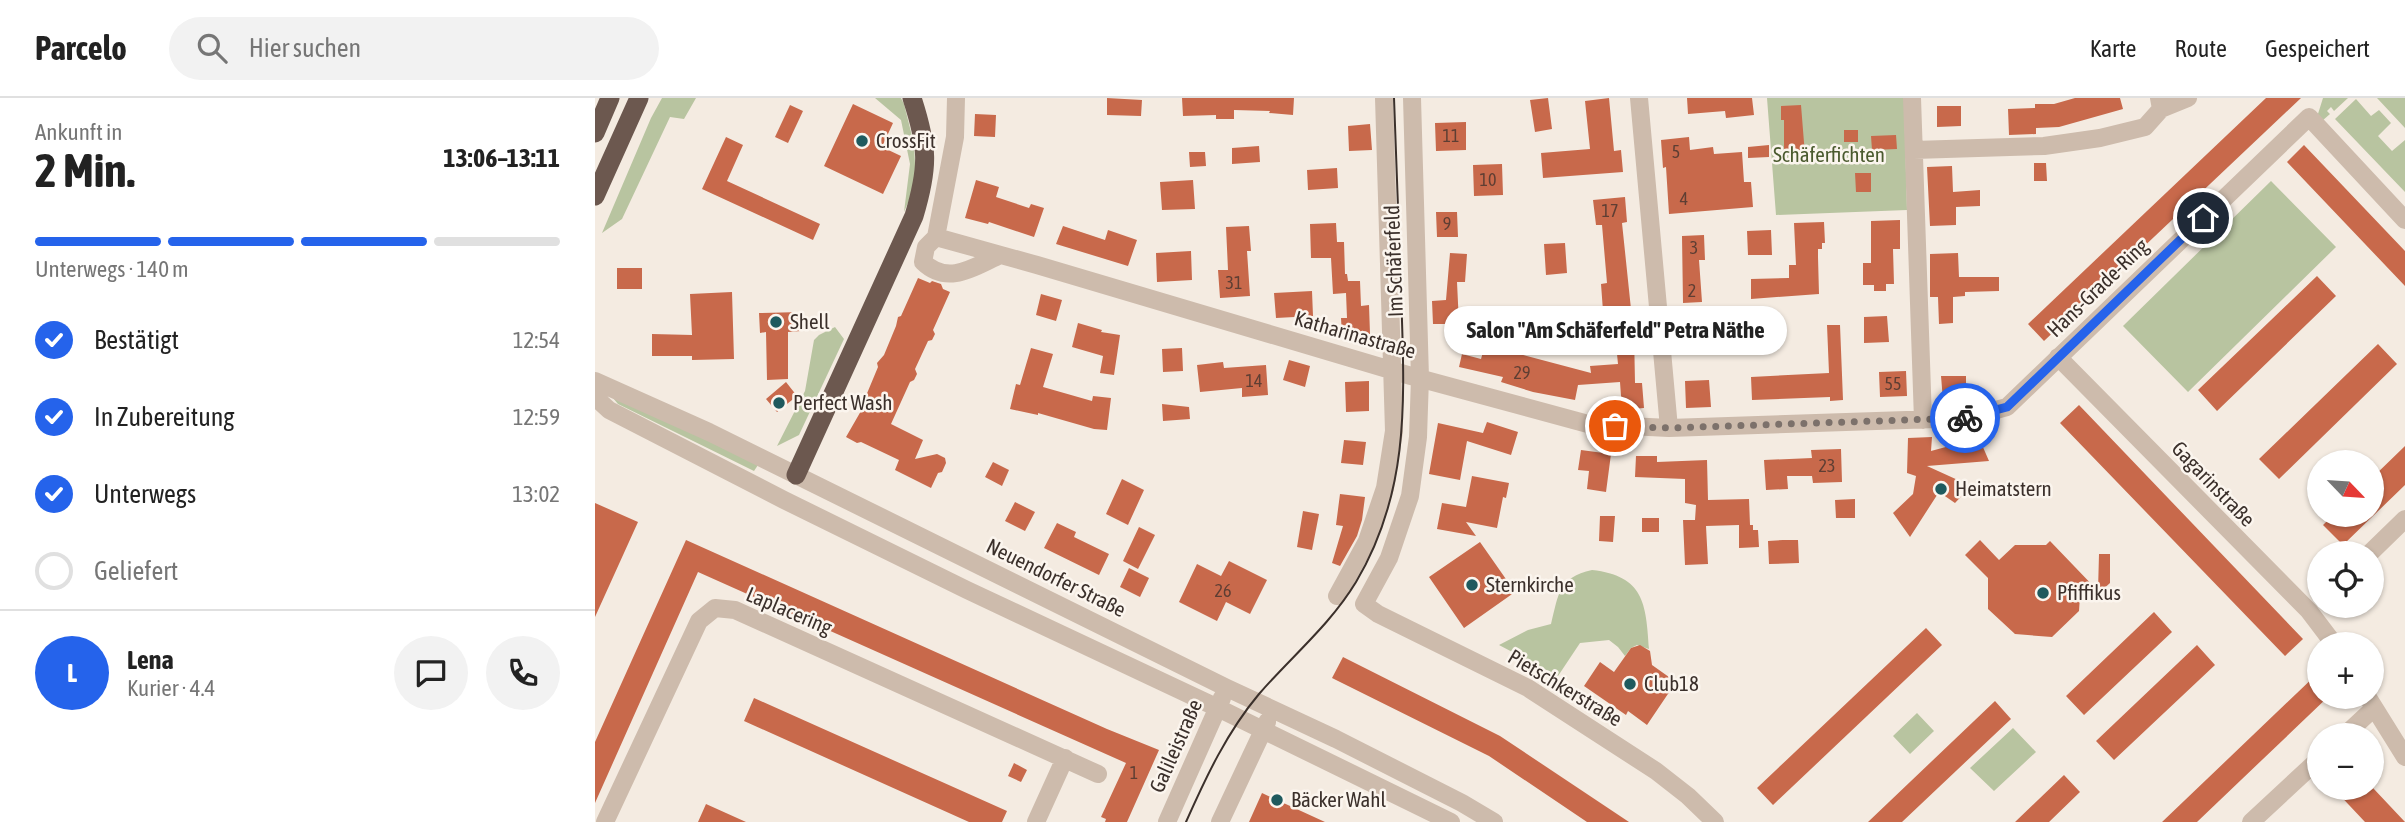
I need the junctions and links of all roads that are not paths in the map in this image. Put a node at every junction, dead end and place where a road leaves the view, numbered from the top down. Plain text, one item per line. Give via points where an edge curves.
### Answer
1 (610, 98) edge
2 (639, 98) edge
3 (912, 98) edge
4 (955, 98) edge
5 (1384, 98) edge
6 (1412, 98) edge
7 (1639, 98) edge
8 (1912, 98) edge
9 (2187, 98) edge
10 (2160, 104) edge
11 (595, 133) edge
12 (1914, 150) junction
13 (595, 197) edge
14 (2405, 220) edge
15 (936, 237) junction
16 (1000, 255) junction
17 (2058, 357) junction
18 (1392, 370) junction
19 (1420, 378) junction
20 (595, 381) edge
21 (595, 397) edge
22 (1923, 420) junction
23 (1669, 428) junction
24 (796, 475) junction
25 (783, 500) junction
26 (2405, 519) edge
27 (908, 531) junction
28 (2382, 541) edge
29 (896, 555) junction
30 (1337, 596) dead end
31 (2307, 600) edge
32 (1378, 614) joint
33 (1227, 688) junction
34 (1218, 708) junction
35 (1272, 709) junction
36 (2365, 709) edge
37 (2374, 709) edge
38 (2354, 723) edge
39 (1263, 730) junction
40 (2405, 757) edge
41 (1065, 758) junction
42 (2307, 770) edge
43 (1098, 774) dead end
44 (605, 822) edge
45 (1036, 822) edge
46 (1167, 822) edge
47 (1220, 822) edge
48 (1451, 822) edge
49 (1494, 822) edge
50 (1715, 822) edge
51 (2251, 822) edge

1 - 11 highway
2 - 13 highway
3 - 24 highway via 925,157 924,182 914,216
4 - 15 street via 955,137
5 - 18 street, Im Schäferfeld
6 - 19 street, Im Schäferfeld
7 - 23 street
8 - 12 street
9 - 10 street
10 - 12 street via 2145,127 2100,138 2045,146
12 - 22 street
14 - 17 street, Hans-Grade-Ring via 2309,117
15 - 16 street, Katharinastraße
15 - 16 street via 926,247 923,262 933,272 955,275
16 - 18 street, Katharinastraße
17 - 22 street, Katharinastraße via 2007,407 1967,418
17 - 31 street, Gagarinstraße
18 - 19 street, Katharinastraße
18 - 30 street, Im Schäferfeld via 1394,431 1385,488 1367,541
19 - 23 street, Katharinastraße via 1588,424
19 - 32 street, Im Schäferfeld via 1410,496 1389,558 1364,604
20 - 24 street, Neuendorfer Straße
21 - 25 street via 609,410
22 - 23 street, Katharinastraße
24 - 25 street
24 - 27 street, Neuendorfer Straße
25 - 29 street
26 - 28 street
27 - 29 street
27 - 33 street, Neuendorfer Straße
29 - 34 street
32 - 50 street, Pietschkerstraße via 1528,688 1656,771
33 - 34 street, Galileistraße
33 - 35 street, Neuendorfer Straße
34 - 39 street
34 - 46 street, Galileistraße
35 - 39 street
35 - 49 street, Neuendorfer Straße
36 - 38 street
37 - 40 street
39 - 47 street
39 - 48 street
41 - 43 street, Laplacering
41 - 44 street, Laplacering via 735,610 715,608 699,621
41 - 45 street
42 - 51 street

